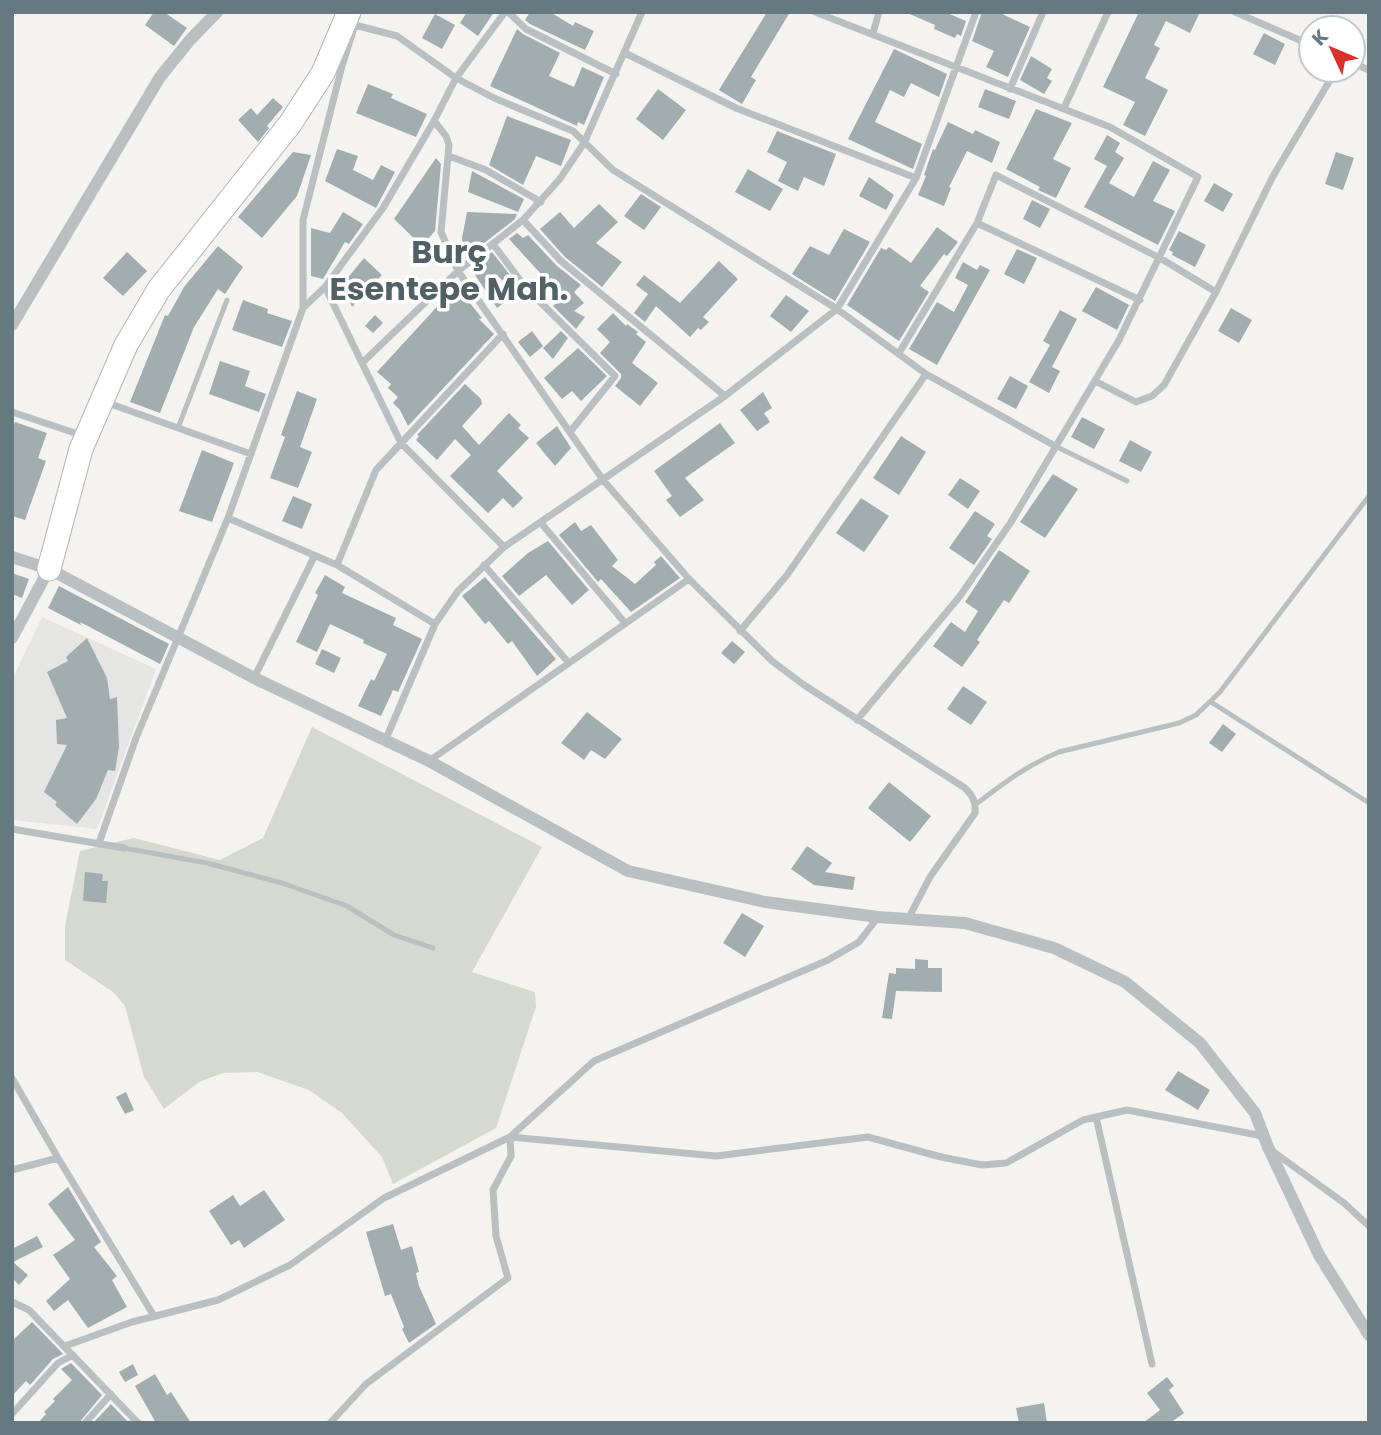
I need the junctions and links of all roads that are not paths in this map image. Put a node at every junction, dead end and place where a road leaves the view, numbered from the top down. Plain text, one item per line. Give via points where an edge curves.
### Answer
1 (217, 12) edge
2 (506, 12) edge
3 (642, 12) edge
4 (815, 12) edge
5 (879, 12) edge
6 (976, 12) edge
7 (1043, 12) edge
8 (1108, 12) edge
9 (1235, 12) edge
10 (350, 18) edge
11 (873, 33) junction
12 (1297, 39) edge
13 (625, 52) junction
14 (955, 67) junction
15 (616, 74) junction
16 (456, 78) junction
17 (1328, 84) edge
18 (1010, 89) junction
19 (1064, 108) junction
20 (434, 121) junction
21 (583, 142) junction
22 (449, 156) junction
23 (916, 178) junction
24 (541, 202) junction
25 (523, 220) junction
26 (978, 223) junction
27 (493, 244) junction
28 (1160, 258) junction
29 (458, 271) junction
30 (325, 287) junction
31 (1216, 292) junction
32 (227, 300) dead end
33 (1140, 300) junction
34 (303, 308) junction
35 (837, 309) junction
36 (12, 325) edge
37 (503, 334) junction
38 (899, 353) junction
39 (362, 363) junction
40 (926, 374) junction
41 (1095, 381) junction
42 (725, 396) junction
43 (101, 401) junction
44 (12, 412) edge
45 (178, 428) junction
46 (570, 432) junction
47 (85, 437) junction
48 (401, 443) junction
49 (1057, 447) junction
50 (251, 454) junction
51 (603, 480) junction
52 (1127, 481) dead end
53 (1369, 496) edge
54 (228, 518) junction
55 (541, 523) junction
56 (504, 547) junction
57 (12, 557) edge
58 (314, 557) junction
59 (337, 565) junction
60 (484, 565) junction
61 (49, 569) junction
62 (690, 579) junction
63 (625, 623) junction
64 (435, 624) junction
65 (740, 631) junction
66 (177, 637) junction
67 (12, 638) edge
68 (568, 662) junction
69 (254, 678) junction
70 (1212, 702) junction
71 (857, 720) junction
72 (385, 741) junction
73 (429, 761) junction
74 (1369, 803) edge
75 (976, 804) junction
76 (12, 829) edge
77 (99, 843) junction
78 (124, 848) joint
79 (878, 917) junction
80 (908, 919) junction
81 (433, 948) dead end
82 (12, 1078) edge
83 (1096, 1117) junction
84 (510, 1137) junction
85 (1266, 1141) junction
86 (58, 1158) junction
87 (14, 1167) edge
88 (1369, 1226) edge
89 (12, 1302) edge
90 (154, 1316) junction
91 (1369, 1335) edge
92 (65, 1346) junction
93 (73, 1354) junction
94 (1152, 1364) dead end
95 (111, 1394) junction
96 (12, 1414) edge
97 (85, 1423) edge
98 (138, 1423) edge
99 (330, 1423) edge

1 - 36 street via 160,77
2 - 15 street via 526,29
2 - 16 street
3 - 13 street
4 - 11 street
5 - 11 street
6 - 14 street
7 - 18 street
8 - 19 street
9 - 12 street
10 - 16 street via 397,36
10 - 34 street via 303,220
10 - 43 main road via 323,73 290,124 159,289 126,345
11 - 14 street
13 - 15 street
13 - 23 street via 736,108
14 - 18 street
14 - 23 street
15 - 21 street
16 - 20 street
16 - 21 street via 573,131
17 - 31 street via 1260,199
18 - 19 street
19 - 28 street via 1110,127 1198,177
20 - 22 street via 446,136
20 - 30 street via 383,208
21 - 24 street
21 - 35 street via 613,170
22 - 24 street via 486,170
22 - 29 street via 442,232
23 - 35 street
24 - 25 street
25 - 27 street
25 - 42 street via 561,261
26 - 28 street via 996,175
26 - 33 street
26 - 38 street
27 - 29 street
27 - 46 street via 526,288 615,376
28 - 31 street
28 - 33 street
29 - 37 street
29 - 39 street
30 - 34 street
30 - 39 street
31 - 41 street via 1164,385 1152,396 1136,402
32 - 45 lane
33 - 41 street
34 - 50 street
35 - 38 street
35 - 42 street
37 - 46 street
37 - 48 street
38 - 40 street
39 - 48 street
40 - 49 street
40 - 65 street via 788,575
41 - 49 street
42 - 51 street
43 - 45 street
43 - 47 main road
44 - 47 street
45 - 50 street
46 - 51 street
47 - 61 main road
48 - 56 street
48 - 59 street via 376,470
49 - 52 lane
49 - 71 street via 960,596
50 - 54 street
51 - 55 street
51 - 62 street
53 - 70 lane
54 - 58 street
54 - 66 street
55 - 56 street
55 - 63 street
56 - 60 street
57 - 61 street
58 - 59 street
58 - 69 street
59 - 64 street
60 - 64 street
60 - 68 street
61 - 66 street
61 - 67 street
62 - 63 street
62 - 65 street
63 - 68 street
64 - 72 street
65 - 71 street via 772,661
66 - 69 street
66 - 77 street
68 - 73 street
69 - 72 street
70 - 74 lane
70 - 75 lane via 1180,723 1043,758
71 - 75 street via 965,788
72 - 73 street
73 - 79 street via 628,870 765,902
75 - 80 street via 975,813 930,877
76 - 77 street
77 - 78 street
78 - 81 lane via 282,883 347,906 394,935
79 - 80 street
79 - 84 street via 859,942 828,960 594,1061
80 - 85 street via 965,923 1054,948 1125,982 1200,1043 1255,1113
82 - 86 street
83 - 84 street via 1006,1163 982,1165 868,1137 716,1156
83 - 85 street via 1127,1110
83 - 94 street
84 - 90 street via 384,1198 290,1265 218,1300
84 - 99 street via 511,1156 493,1190 496,1236 508,1278 366,1384
85 - 88 street
85 - 91 street via 1319,1255
86 - 87 street
86 - 90 street
89 - 92 street via 29,1310
90 - 92 street
92 - 93 street
93 - 95 street
93 - 96 street via 58,1363
95 - 97 street
95 - 98 street

